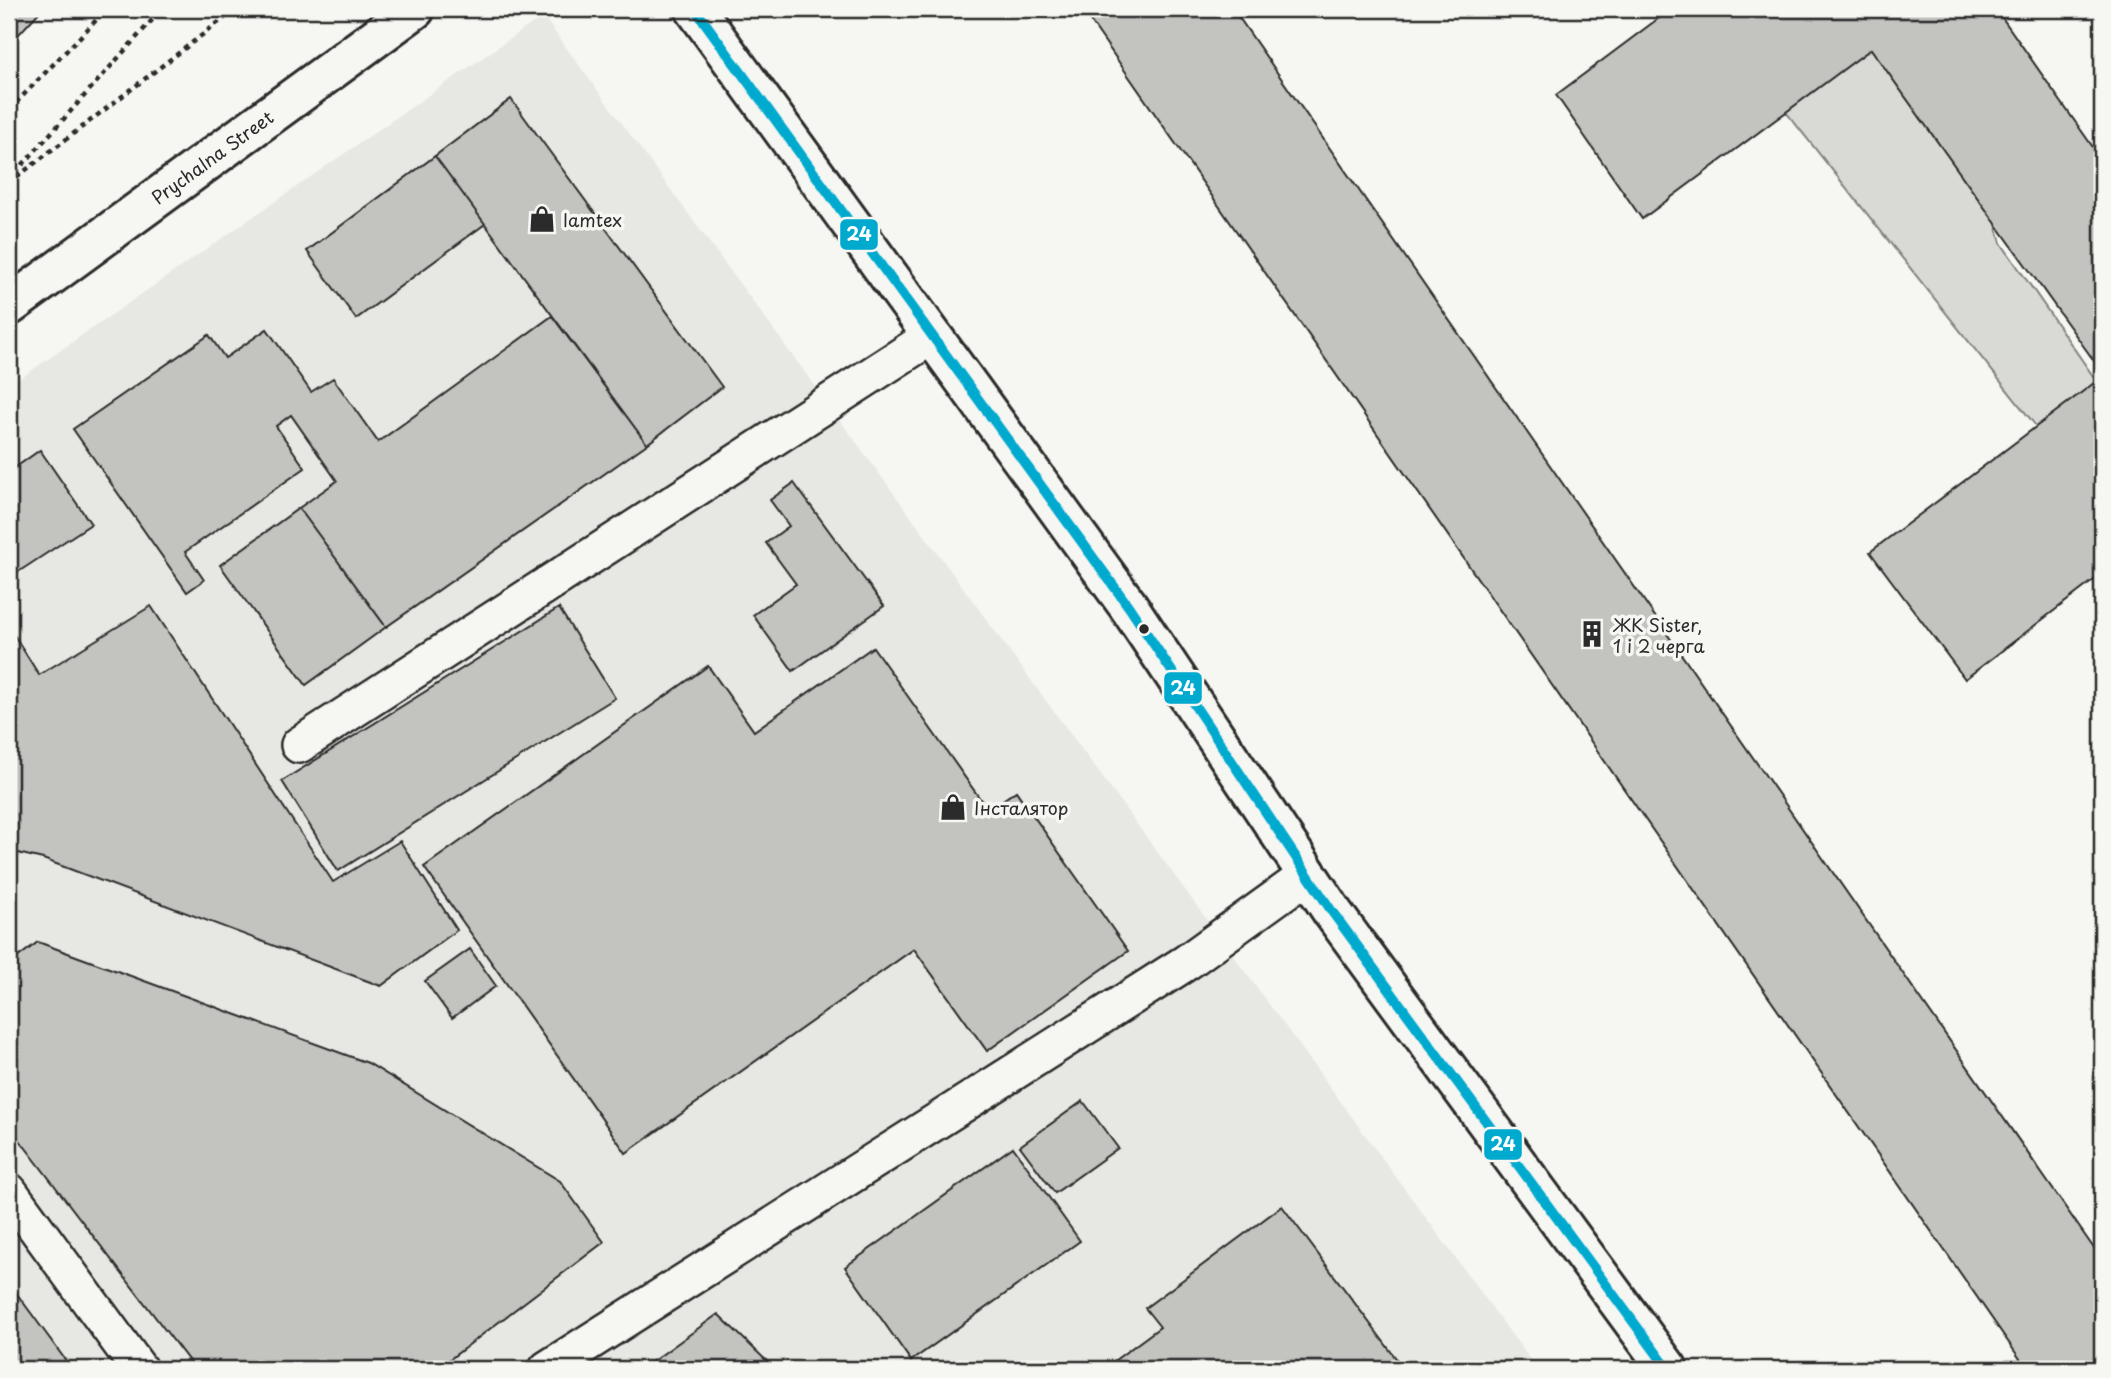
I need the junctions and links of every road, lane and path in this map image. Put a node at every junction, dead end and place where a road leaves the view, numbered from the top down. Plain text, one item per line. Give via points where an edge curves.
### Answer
1 (107, 9) edge
2 (162, 9) edge
3 (236, 9) edge
4 (415, 9) edge
5 (695, 9) edge
6 (9, 110) edge
7 (9, 182) edge
8 (9, 306) edge
9 (932, 336) junction
10 (299, 745) dead end
11 (1306, 876) junction
12 (9, 1191) edge
13 (139, 1369) edge
14 (547, 1369) edge
15 (1668, 1369) edge

1 - 6 path
2 - 7 path
3 - 7 path
4 - 8 street, Prychalna Street
5 - 9 street
9 - 10 lane
9 - 11 street via 1129,607
11 - 14 lane via 1187,962
11 - 15 street
12 - 13 lane

